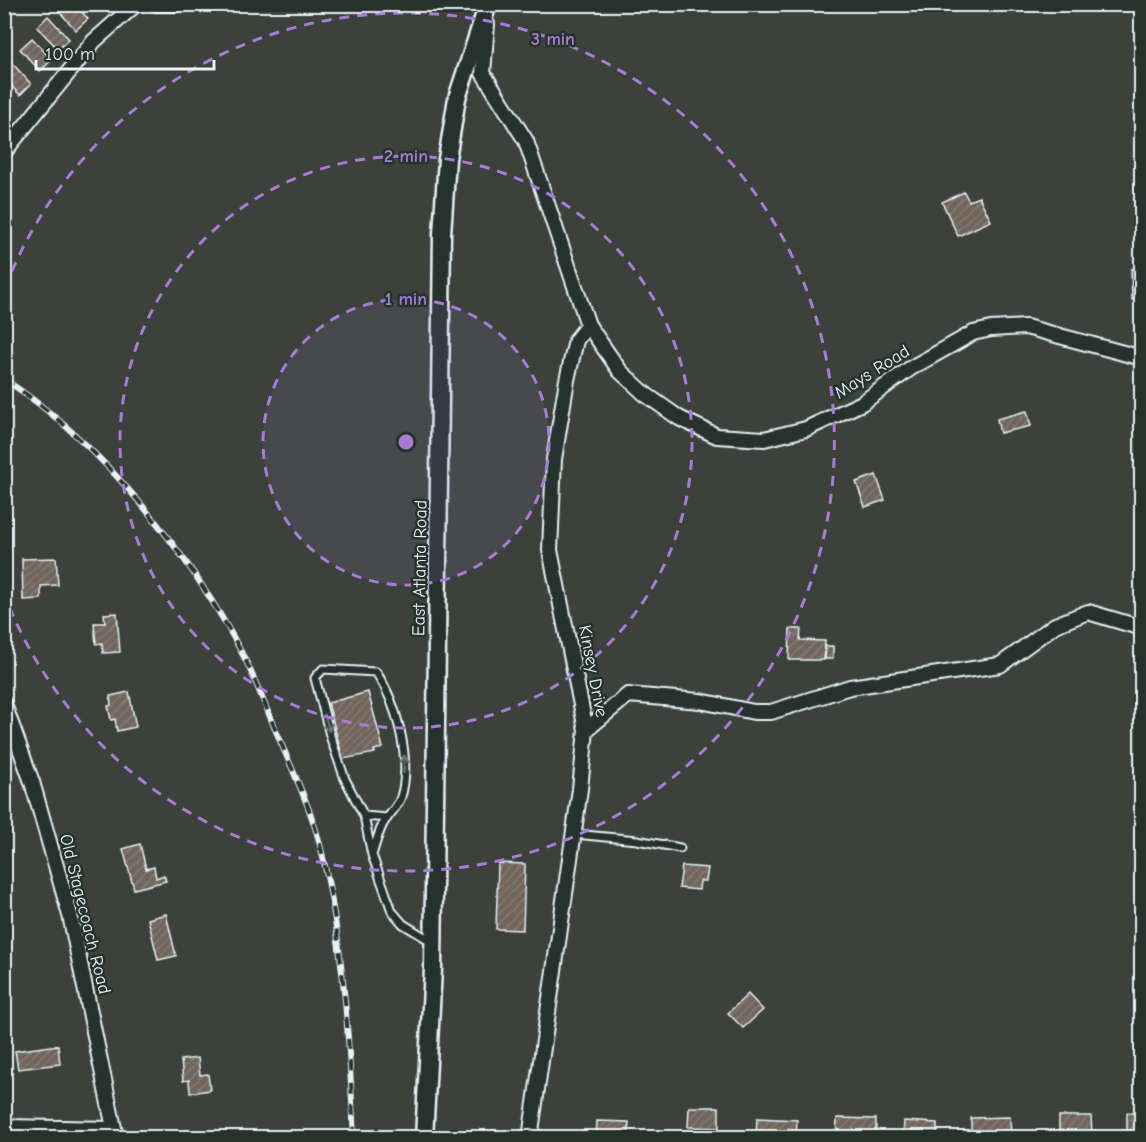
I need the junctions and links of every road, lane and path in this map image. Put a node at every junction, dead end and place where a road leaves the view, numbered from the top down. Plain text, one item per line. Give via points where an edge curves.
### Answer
1 (136, 4) edge
2 (156, 4) edge
3 (177, 4) edge
4 (489, 4) edge
5 (4, 152) edge
6 (588, 325) junction
7 (1142, 358) edge
8 (1142, 628) edge
9 (4, 704) edge
10 (586, 730) junction
11 (364, 816) junction
12 (387, 818) junction
13 (574, 834) junction
14 (680, 848) dead end
15 (372, 855) junction
16 (433, 943) junction
17 (4, 1127) edge
18 (115, 1133) edge
19 (424, 1137) edge
20 (530, 1137) edge

1 - 5 street via 92,44
2 - 3 street
4 - 6 street, Mays Road via 483,73 526,141
4 - 16 street, East Atlanta Road via 457,98 447,159 442,234
6 - 7 street, Mays Road via 620,371 679,418 717,436 764,439 806,429 862,403 910,368 982,331 1026,327
6 - 10 street, Kinsey Drive via 576,340 565,391 554,459 550,550
8 - 10 street via 1084,612 1055,625 1000,665 850,687 771,712 628,694
9 - 18 street, Old Stagecoach Road via 32,782 70,915
10 - 13 street, Kinsey Drive
11 - 12 lane
12 -> 11 lane via 400,798 405,758 382,681 376,672 323,669 315,678 319,698 345,779
11 - 15 lane
12 - 15 lane
13 - 14 lane
13 - 20 street, Kinsey Drive
15 - 16 lane via 392,911 403,924
16 - 19 street, East Atlanta Road
17 - 18 street

